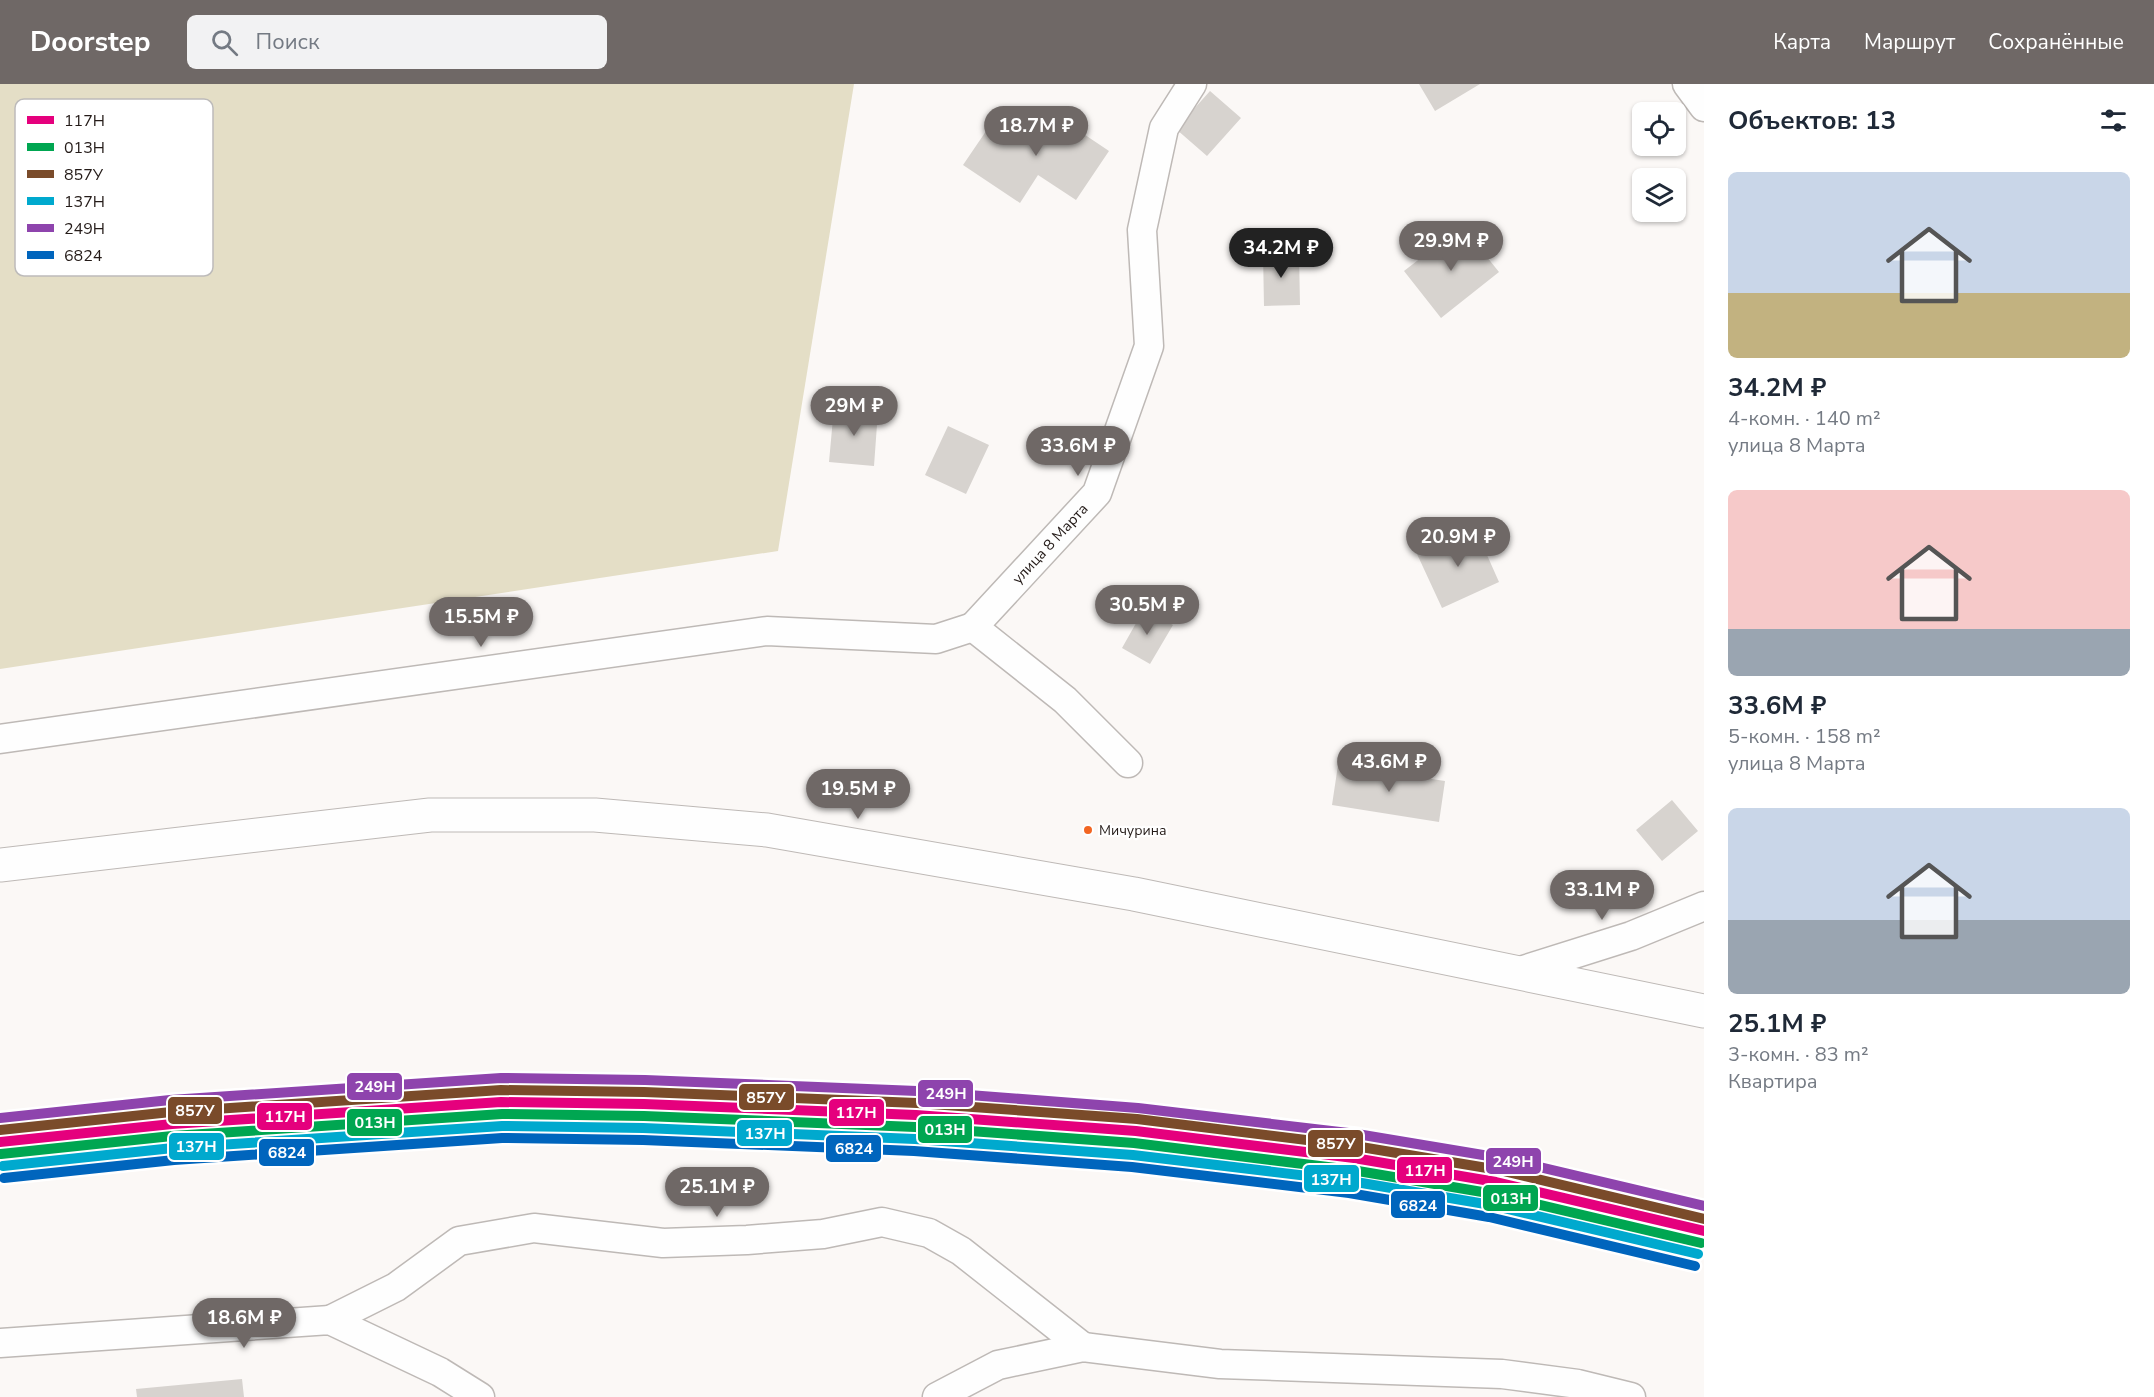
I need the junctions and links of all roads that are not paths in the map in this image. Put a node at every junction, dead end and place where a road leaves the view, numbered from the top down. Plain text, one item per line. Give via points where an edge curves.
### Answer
1 (1192, 84) edge
2 (1687, 84) edge
3 (1704, 107) edge
4 (973, 627) junction
5 (0, 739) edge
6 (1128, 763) dead end
7 (0, 865) edge
8 (1704, 906) edge
9 (1517, 972) junction
10 (1704, 1011) edge
11 (330, 1320) junction
12 (0, 1343) edge
13 (1083, 1347) junction
14 (480, 1397) edge
15 (937, 1397) edge
16 (1631, 1397) edge

1 - 4 street, улица 8 Марта via 1164,128 1142,230 1149,346 1097,493
2 - 3 street
4 - 5 street via 936,639 767,631
4 - 6 street via 1065,700
7 - 9 main road via 429,815 595,815 778,832 1134,894
8 - 9 street via 1631,936
9 - 10 main road
11 - 12 street
11 - 13 street via 396,1287 459,1241 470,1239 534,1228 663,1243 747,1240 823,1234 882,1222 929,1233 961,1251
11 - 14 street via 440,1372
13 - 15 street via 998,1365
13 - 16 street via 1220,1364 1502,1374 1578,1384

